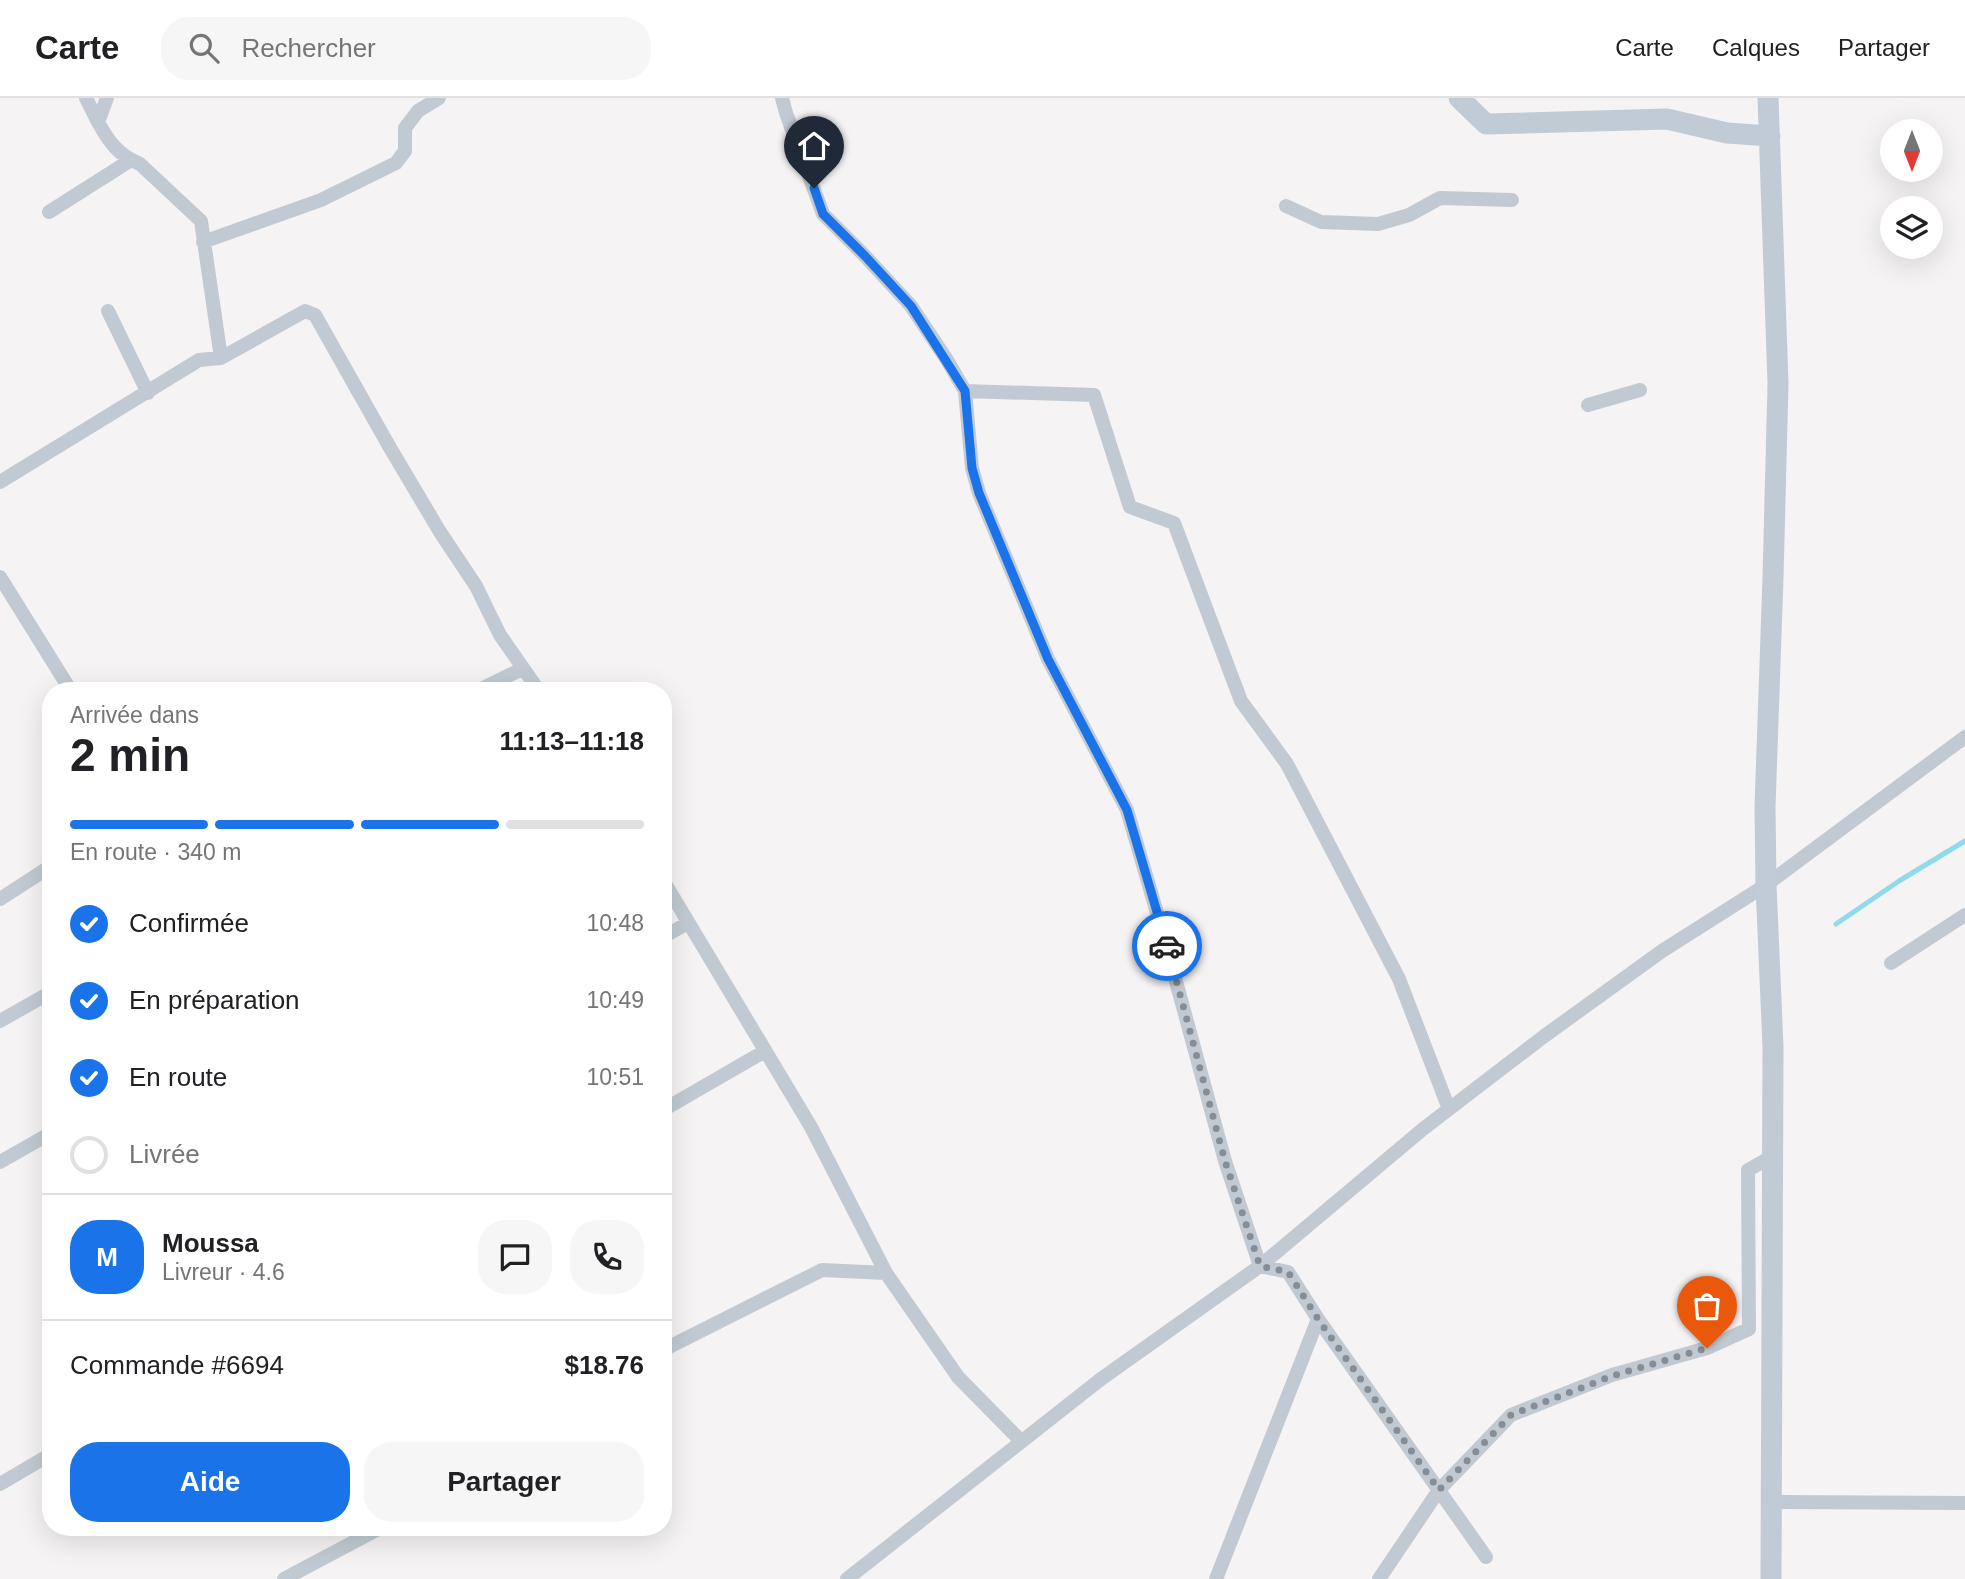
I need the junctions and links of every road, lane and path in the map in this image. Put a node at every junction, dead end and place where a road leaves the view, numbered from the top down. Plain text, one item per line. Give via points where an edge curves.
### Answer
1 (86, 98) edge
2 (107, 98) edge
3 (439, 98) edge
4 (782, 98) edge
5 (1459, 98) edge
6 (1768, 98) edge
7 (98, 122) junction
8 (1770, 136) junction
9 (131, 160) junction
10 (1512, 200) dead end
11 (1286, 206) dead end
12 (50, 212) dead end
13 (203, 242) junction
14 (108, 311) dead end
15 (221, 358) junction
16 (1640, 390) dead end
17 (965, 391) junction
18 (148, 393) junction
19 (1588, 405) dead end
20 (0, 482) edge
21 (0, 577) edge
22 (522, 669) junction
23 (65, 682) edge
24 (495, 682) edge
25 (531, 682) edge
26 (1965, 737) edge
27 (42, 872) edge
28 (1766, 885) junction
29 (672, 895) edge
30 (0, 899) edge
31 (1965, 915) edge
32 (688, 923) junction
33 (672, 932) edge
34 (1891, 962) dead end
35 (42, 997) edge
36 (0, 1021) edge
37 (765, 1051) junction
38 (672, 1105) edge
39 (1449, 1109) junction
40 (42, 1138) edge
41 (1773, 1156) junction
42 (0, 1162) edge
43 (1260, 1266) junction
44 (886, 1273) junction
45 (1318, 1319) junction
46 (672, 1345) edge
47 (1021, 1441) junction
48 (42, 1459) edge
49 (0, 1484) edge
50 (1439, 1490) junction
51 (1772, 1502) junction
52 (1965, 1503) edge
53 (365, 1536) edge
54 (1486, 1557) dead end
55 (284, 1579) edge
56 (847, 1579) edge
57 (1216, 1579) edge
58 (1379, 1579) edge
59 (1771, 1579) edge

1 - 7 street
2 - 7 street
3 - 13 street via 418,111 405,128 405,151 396,163 321,200
4 - 17 street via 823,214 911,306
5 - 8 street via 1486,124 1667,119 1727,133
6 - 8 street
7 - 9 street via 110,143
8 - 28 street via 1778,395
9 - 12 street
9 - 13 street via 141,164 201,221
10 - 11 street via 1440,198 1409,215 1378,224 1321,222
13 - 15 street
14 - 18 street
15 - 18 street via 199,360
15 - 22 street via 305,311 315,315
16 - 19 street
17 - 39 street via 1094,395 1130,507 1174,523 1241,701 1287,764 1399,979
17 - 43 street via 972,468 979,493 1048,659 1127,810 1225,1161
18 - 20 street
21 - 23 street
22 - 24 street
22 - 25 street
26 - 28 street
27 - 30 street
28 - 39 street via 1662,951
28 - 41 street
29 - 32 street
31 - 34 street
32 - 33 street
32 - 37 street
35 - 36 street
37 - 38 street
37 - 44 street via 811,1126
39 - 43 street
40 - 42 street
41 - 50 street via 1748,1170 1749,1329 1707,1348 1612,1376 1511,1415
41 - 51 street
43 - 45 street via 1288,1272
43 - 47 street
44 - 46 street via 822,1270
44 - 47 street via 958,1377
45 - 50 street
45 - 57 street
47 - 56 street
48 - 49 street
50 - 54 street
50 - 58 street
51 - 52 street
51 - 59 street
53 - 55 street

